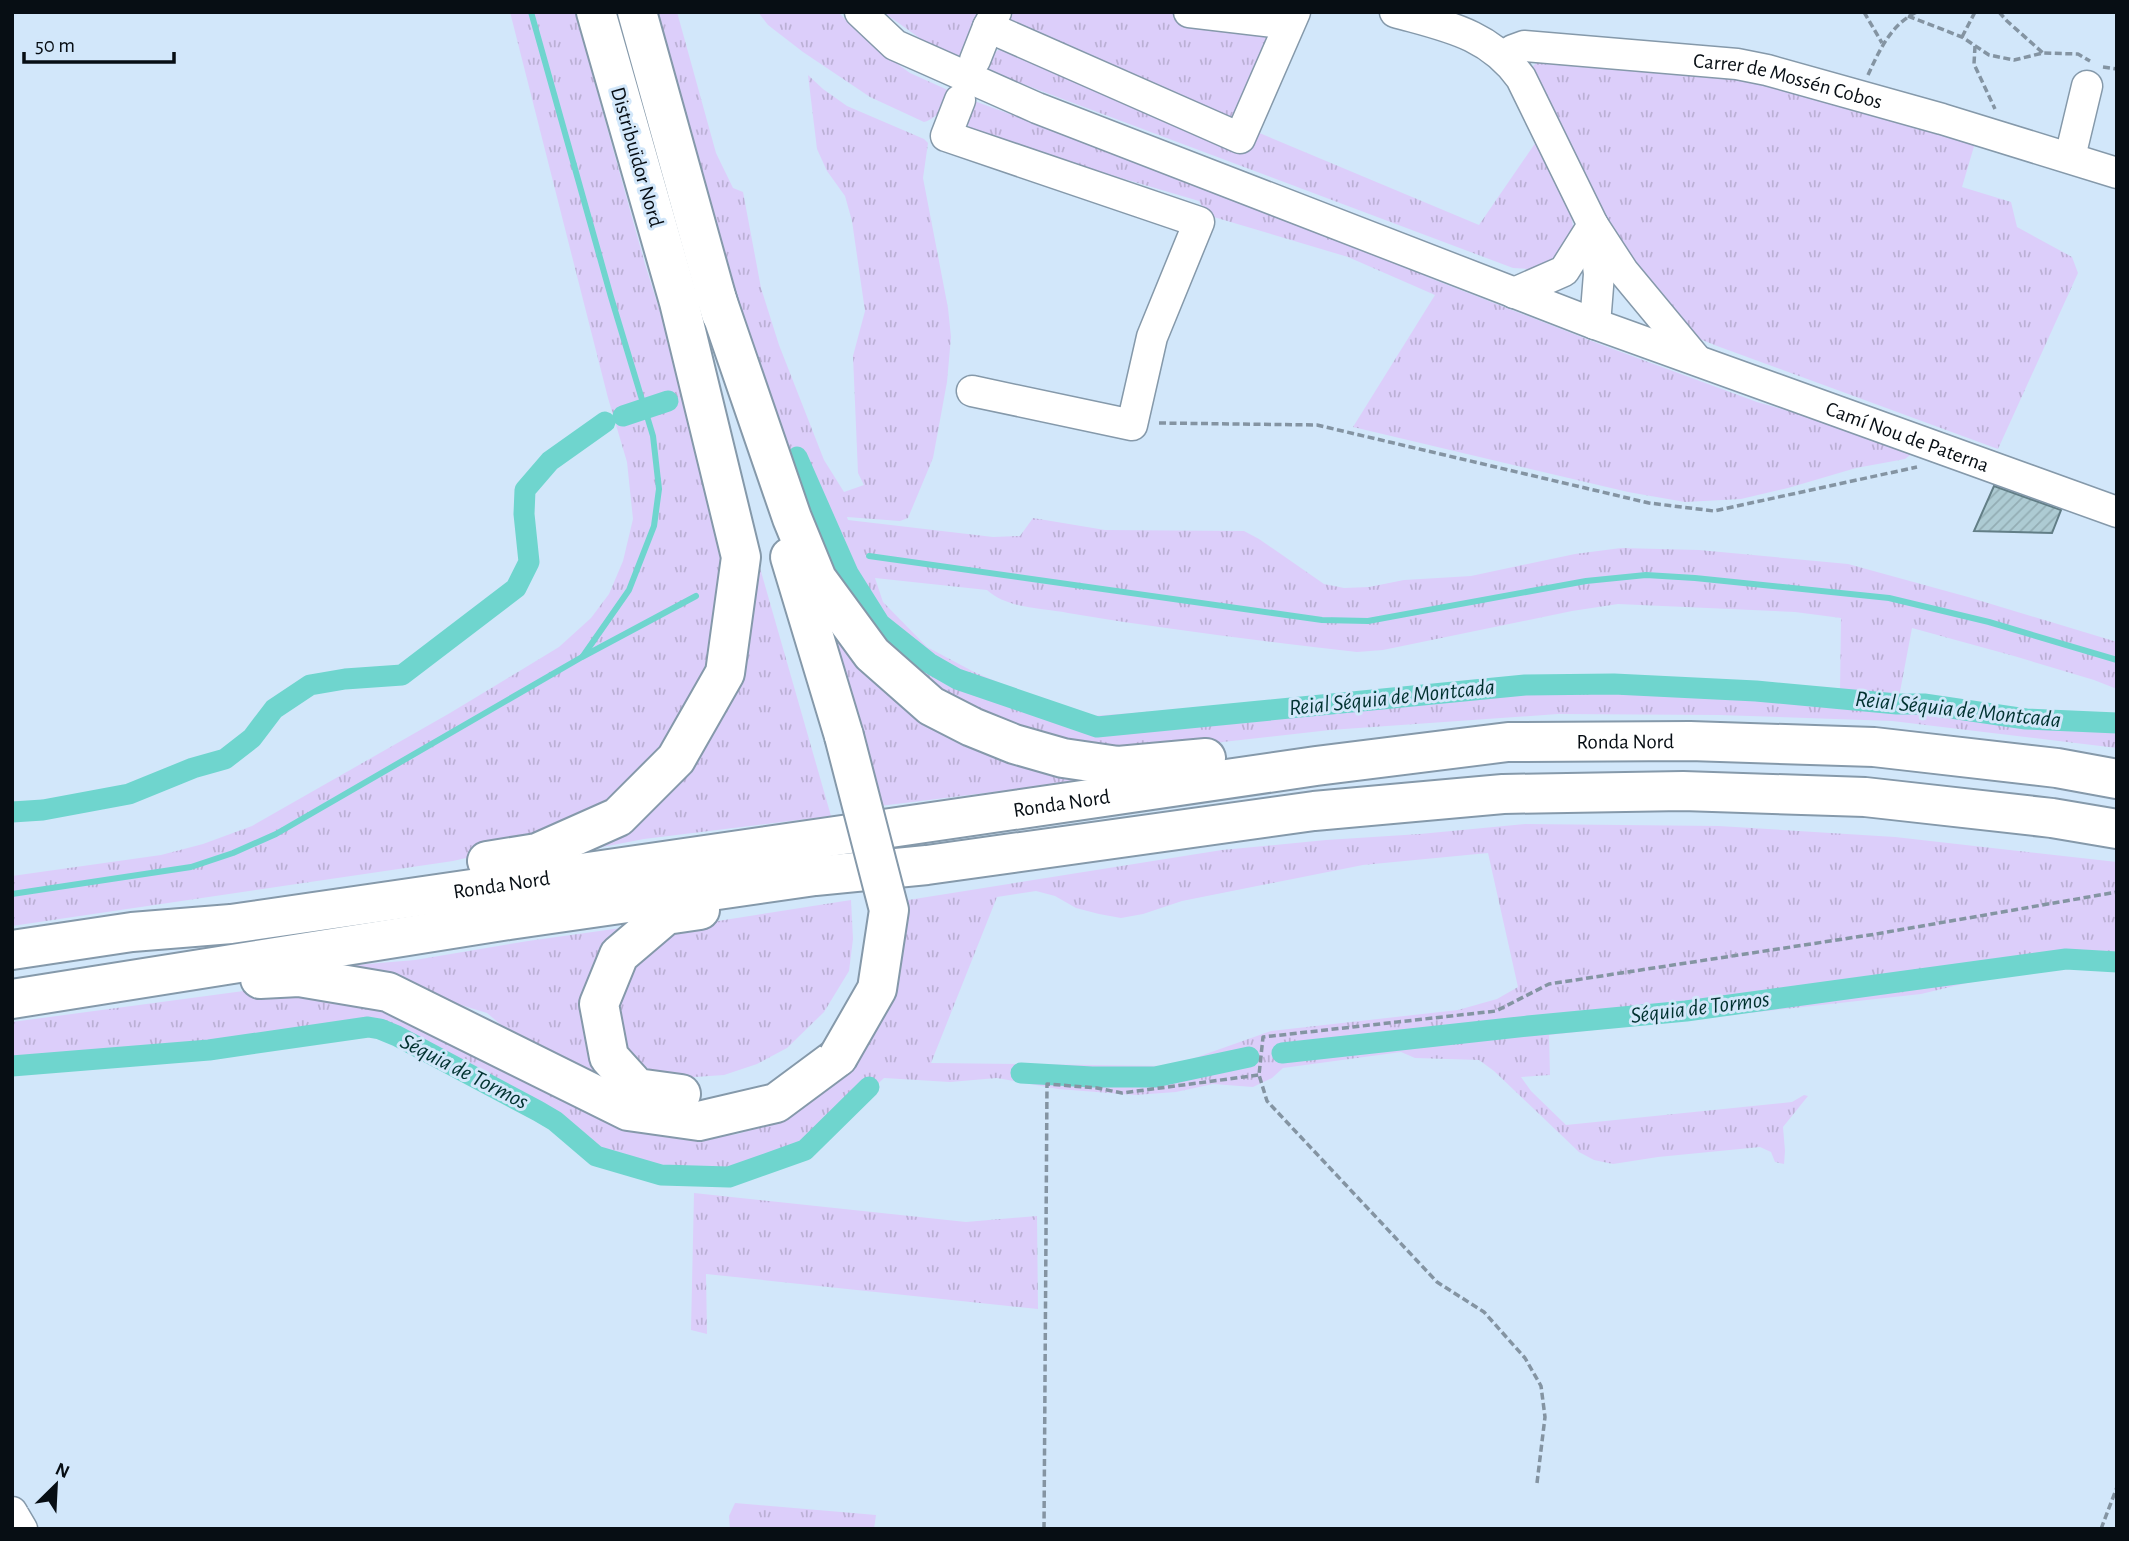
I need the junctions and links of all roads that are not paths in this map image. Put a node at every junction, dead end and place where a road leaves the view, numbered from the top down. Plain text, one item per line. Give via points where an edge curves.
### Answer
1 (596, 12) edge
2 (637, 12) edge
3 (860, 12) edge
4 (1189, 12) edge
5 (1395, 12) edge
6 (1292, 18) edge
7 (992, 19) edge
8 (1504, 57) junction
9 (975, 60) dead end
10 (2093, 71) road end
11 (960, 100) dead end
12 (2070, 157) junction
13 (2117, 173) edge
14 (1593, 225) junction
15 (1623, 271) junction
16 (714, 290) junction
17 (1514, 293) junction
18 (679, 302) junction
19 (1595, 324) junction
20 (1697, 360) junction
21 (972, 391) dead end
22 (2117, 512) edge
23 (835, 741) junction
24 (1508, 742) junction
25 (2117, 779) edge
26 (2117, 829) edge
27 (927, 865) junction
28 (132, 932) junction
29 (12, 950) edge
30 (52, 993) junction
31 (12, 999) edge
32 (827, 1050) junction
33 (12, 1512) edge
34 (22, 1529) edge

1 - 18 highway, Distribuïdor Nord
2 - 16 highway, Distribuïdor Nord
3 - 17 street, Camí Nou de Paterna via 895,45 1037,108
4 - 6 street
5 - 8 street via 1461,31
6 - 7 street via 1240,138
7 - 9 street
8 - 12 street, Carrer de Mossén Cobos via 1524,46 1737,64
8 - 14 street via 1521,78
10 - 12 street
11 - 21 street via 946,136 1199,222 1152,337 1132,425
12 - 13 street, Carrer de Mossén Cobos
14 - 15 street
14 - 17 street via 1564,271
14 - 19 street via 1599,274
15 - 19 street
15 - 20 street
16 - 23 highway
16 - 24 highway via 817,579 872,654 931,706 1014,744 1063,758 1118,766 1317,749
17 - 19 street, Camí Nou de Paterna
18 - 23 highway
18 - 28 highway via 741,557 725,673 677,759 618,817 537,853 228,906
19 - 20 street, Camí Nou de Paterna
20 - 22 street, Camí Nou de Paterna
23 - 32 highway via 868,910 856,985
24 - 25 highway, Ronda Nord via 1874,747
24 - 28 highway, Ronda Nord via 230,924
26 - 27 highway, Ronda Nord via 1865,797 1683,791 1503,794 1314,811
27 - 30 highway, Ronda Nord via 815,876 509,920
27 - 32 highway via 817,891 666,915 618,955 599,1004 608,1057 637,1088 703,1096 768,1078
28 - 29 highway, Ronda Nord
30 - 31 highway, Ronda Nord
30 - 32 highway via 299,977 388,992 628,1111 699,1121 776,1103
33 - 34 street

